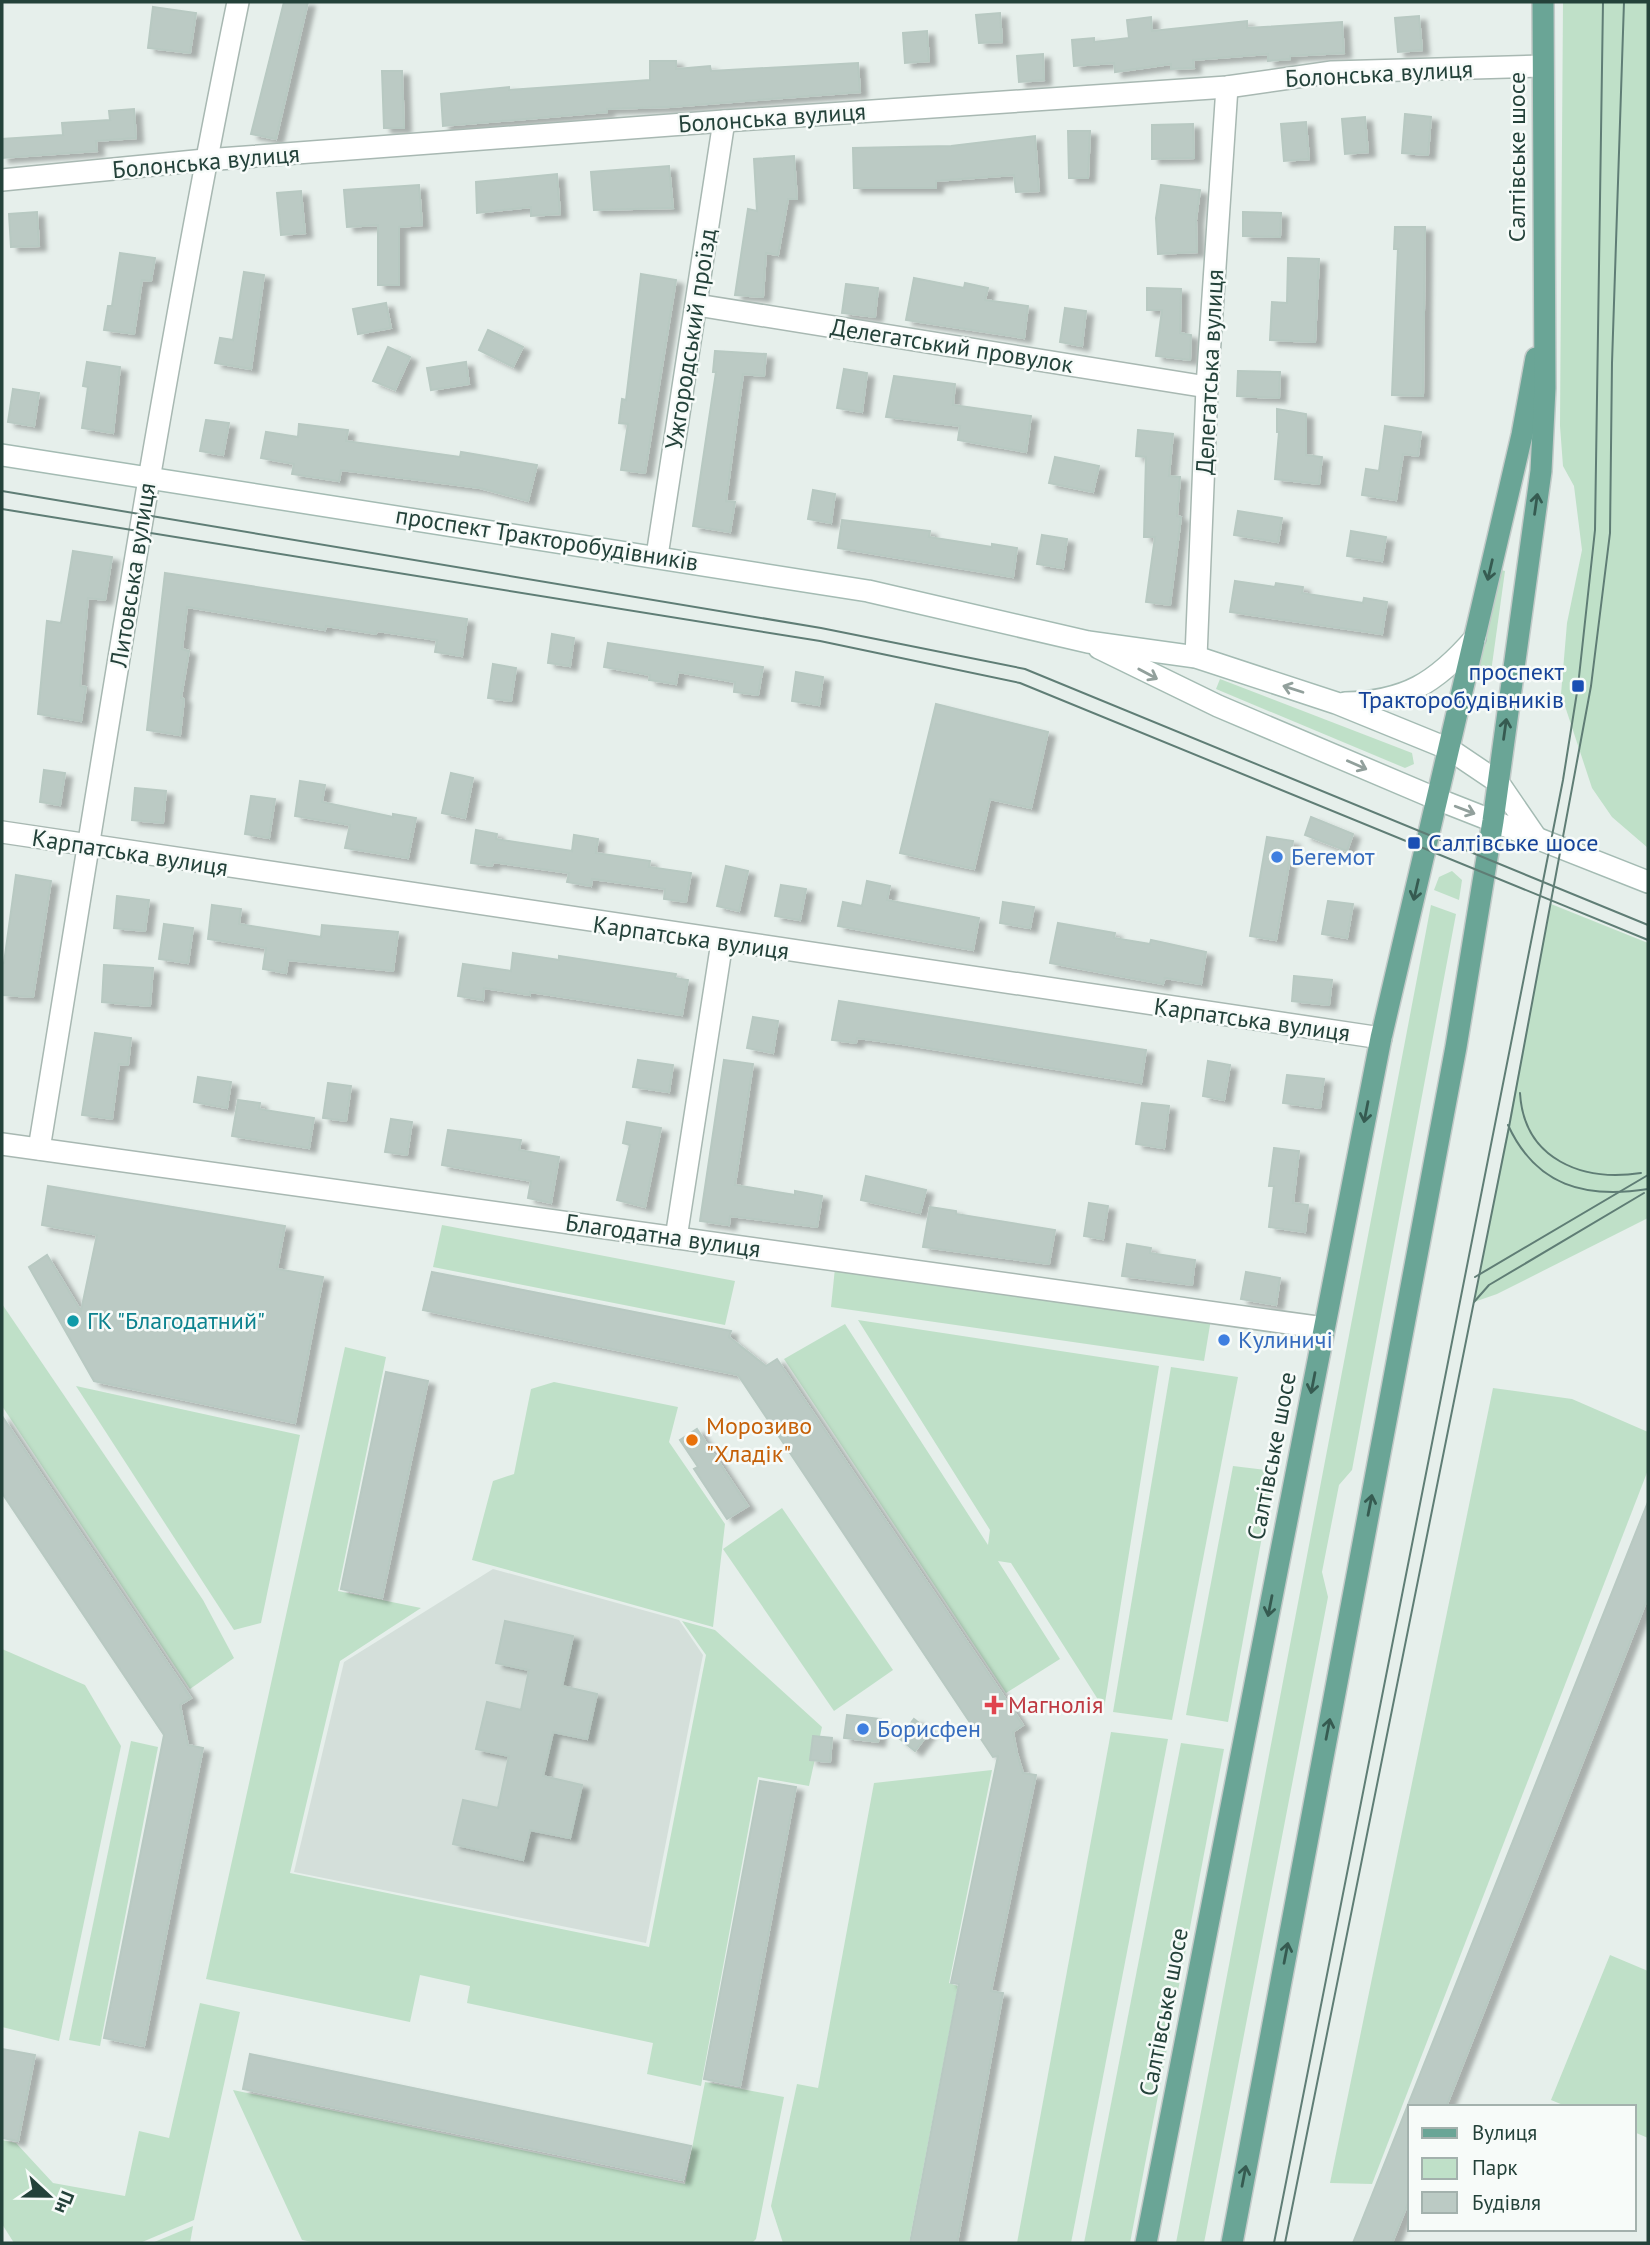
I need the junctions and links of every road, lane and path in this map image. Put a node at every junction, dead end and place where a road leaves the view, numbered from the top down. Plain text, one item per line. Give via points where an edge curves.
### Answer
1 (238, 2) edge
2 (1543, 2) edge
3 (1542, 66) junction
4 (1227, 87) junction
5 (724, 121) junction
6 (205, 160) junction
7 (2, 180) edge
8 (697, 306) junction
9 (1544, 312) junction
10 (1207, 387) junction
11 (2, 455) edge
12 (149, 477) junction
13 (657, 556) junction
14 (1475, 638) junction
15 (1088, 642) junction
16 (1196, 657) junction
17 (1336, 703) junction
18 (1448, 749) junction
19 (1498, 782) junction
20 (1437, 799) junction
21 (1493, 821) junction
22 (2, 832) edge
23 (1537, 839) junction
24 (89, 848) junction
25 (1648, 882) edge
26 (722, 942) junction
27 (1381, 1038) junction
28 (2, 1144) edge
29 (39, 1149) junction
30 (676, 1238) junction
31 (1324, 1328) junction
32 (1146, 2243) edge
33 (1232, 2243) edge

1 - 6 street, Литовська вулиця
2 - 3 main road, Салтівське шосе
3 - 4 street, Болонська вулиця via 1332,72
3 - 9 main road, Салтівське шосе
4 - 5 street, Болонська вулиця
4 - 10 street, Делегатська вулиця
5 - 6 street, Болонська вулиця
5 - 8 street, Ужгородський проїзд
6 - 7 street, Болонська вулиця
6 - 12 street, Литовська вулиця
8 - 10 street, Делегатський провулок
8 - 13 street, Ужгородський проїзд
9 -> 14 main road, Салтівське шосе via 1522,435
19 -> 9 main road, Салтівське шосе via 1541,471
10 - 16 street, Делегатська вулиця
11 - 12 street, проспект Тракторобудівників
12 - 13 street, проспект Тракторобудівників
12 - 24 street, Литовська вулиця
13 - 15 street, проспект Тракторобудівників via 868,591
14 - 17 street via 1448,668 1415,691 1376,702
14 - 18 main road, Салтівське шосе
15 - 16 street, проспект Тракторобудівників
15 -> 20 street, проспект Тракторобудівників via 1158,679
17 -> 16 street, проспект Тракторобудівників
17 - 18 street, проспект Тракторобудівників
18 - 19 street, проспект Тракторобудівників
18 - 20 main road, Салтівське шосе
19 - 21 main road, Салтівське шосе
19 - 23 street, проспект Тракторобудівників
20 -> 21 street, проспект Тракторобудівників
20 -> 27 main road, Салтівське шосе
21 - 23 street, проспект Тракторобудівників
33 -> 21 main road, Салтівське шосе via 1456,1047
22 - 24 street, Карпатська вулиця
23 - 25 street, проспект Тракторобудівників
24 - 26 street, Карпатська вулиця
24 - 29 street, Литовська вулиця
26 - 27 street, Карпатська вулиця
26 - 30 street
27 -> 31 main road, Салтівське шосе
28 - 29 street, Благодатна вулиця
29 - 30 street, Благодатна вулиця
30 - 31 street, Благодатна вулиця
31 -> 32 main road, Салтівське шосе

